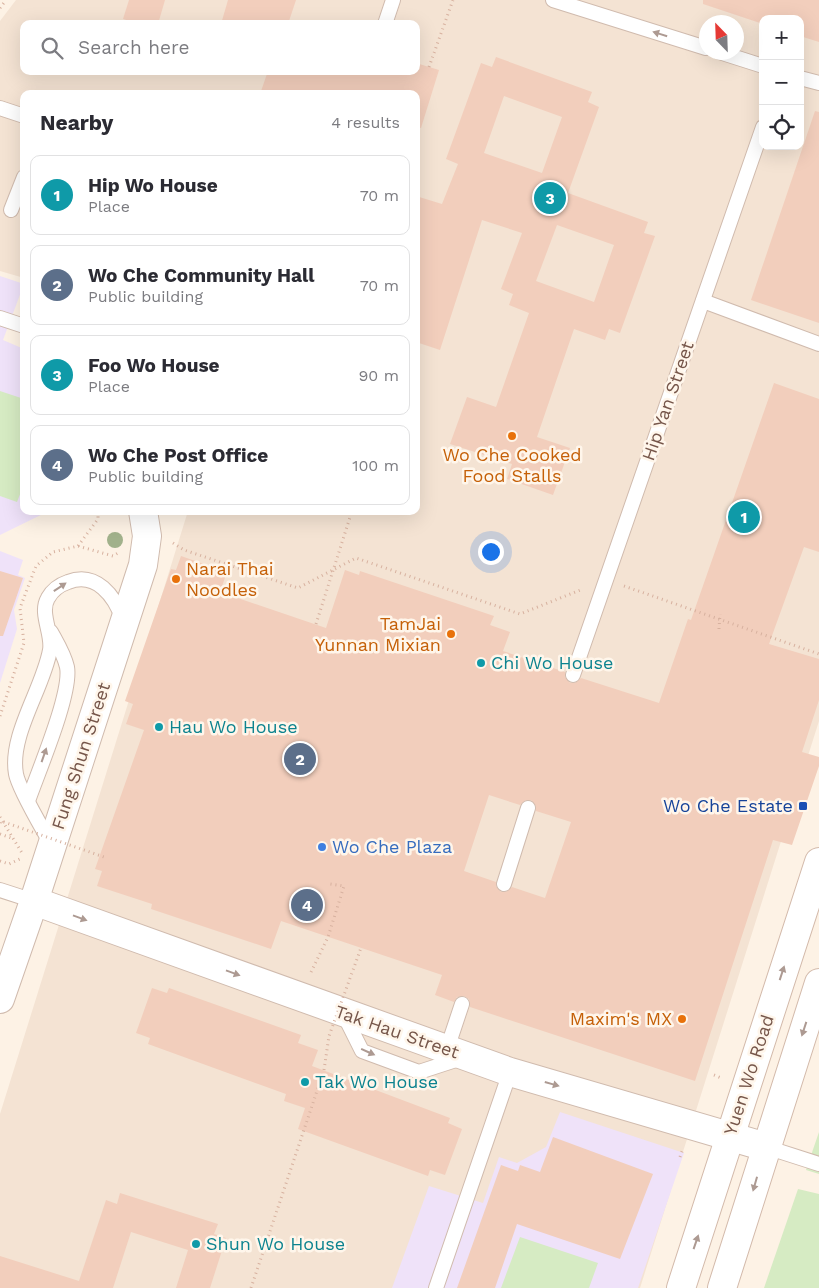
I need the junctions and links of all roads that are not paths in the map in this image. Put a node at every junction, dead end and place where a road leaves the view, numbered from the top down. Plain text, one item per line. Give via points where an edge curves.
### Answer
1 (393, 0) edge
2 (553, 0) edge
3 (386, 20) edge
4 (699, 46) edge
5 (744, 60) edge
6 (759, 65) edge
7 (804, 79) edge
8 (819, 83) edge
9 (0, 108) edge
10 (20, 115) edge
11 (759, 138) edge
12 (20, 187) edge
13 (11, 210) dead end
14 (702, 301) junction
15 (0, 318) edge
16 (20, 325) edge
17 (819, 344) edge
18 (144, 515) edge
19 (124, 625) junction
20 (49, 629) junction
21 (573, 675) dead end
22 (28, 801) junction
23 (528, 808) dead end
24 (52, 846) junction
25 (819, 862) edge
26 (504, 884) dead end
27 (0, 890) edge
28 (34, 901) junction
29 (819, 983) edge
30 (0, 998) edge
31 (462, 1004) dead end
32 (457, 1052) junction
33 (510, 1072) junction
34 (729, 1136) junction
35 (766, 1147) junction
36 (819, 1164) edge
37 (436, 1288) edge
38 (681, 1288) edge
39 (722, 1288) edge

1 - 3 lane
4 -> 2 lane
5 - 6 lane
7 - 8 lane
9 - 10 lane
11 - 14 lane, Hip Yan Street
12 - 13 lane
14 - 17 lane
14 - 21 lane, Hip Yan Street
15 - 16 lane
18 - 19 street, Fung Shun Street via 147,536 143,565
20 -> 19 lane via 45,615 47,600 56,587 85,579 98,583 111,596
19 - 24 street, Fung Shun Street
20 - 22 lane via 48,657 15,751 16,775
22 -> 20 lane via 66,690 67,668
22 - 24 lane
23 - 26 lane
24 - 28 street, Fung Shun Street
34 -> 25 street, Yuen Wo Road
27 - 28 lane
28 - 30 street, Fung Shun Street
28 -> 32 street, Tak Hau Street
29 -> 35 street
31 - 32 lane
32 - 33 street, Tak Hau Street
33 -> 34 street, Tak Hau Street
33 - 37 lane
34 - 35 street, Tak Hau Street
38 -> 34 street, Yuen Wo Road
35 - 36 lane
35 -> 39 street

